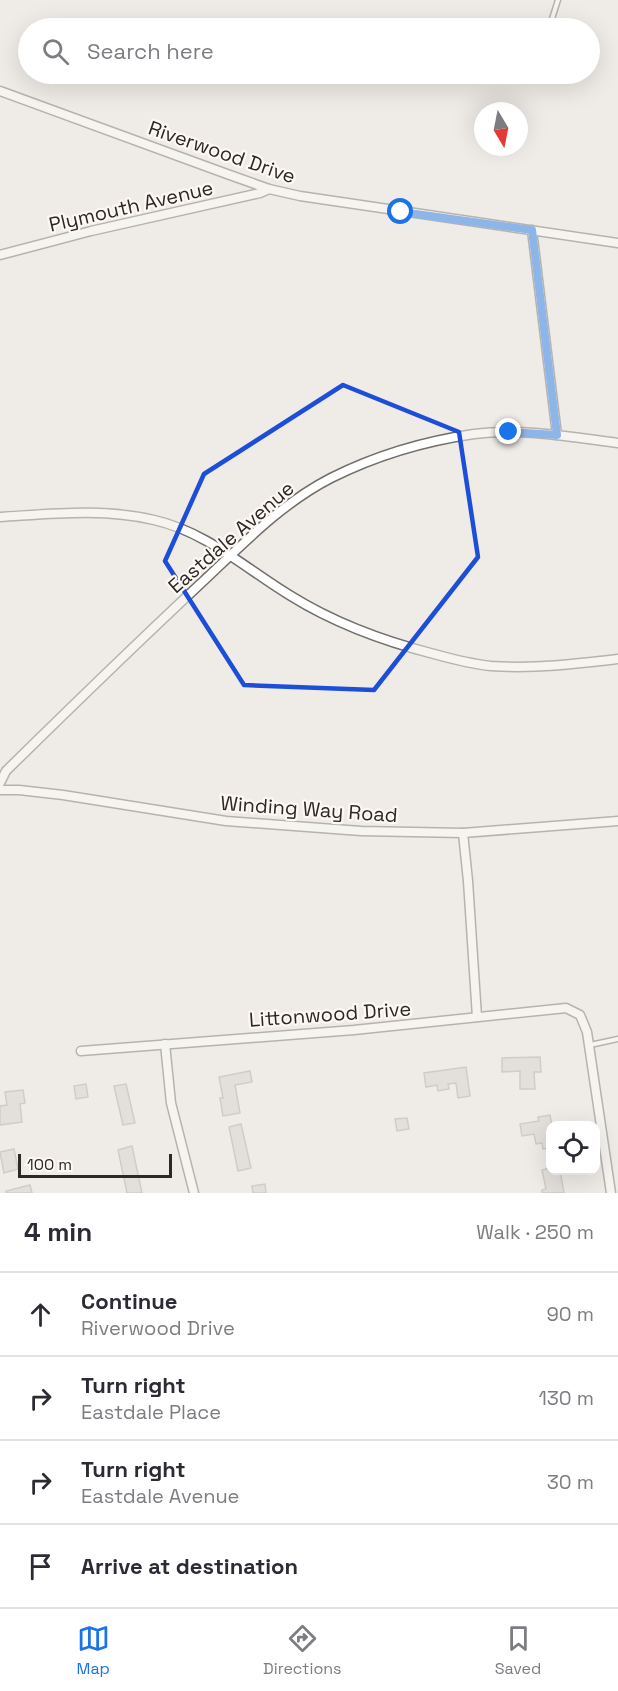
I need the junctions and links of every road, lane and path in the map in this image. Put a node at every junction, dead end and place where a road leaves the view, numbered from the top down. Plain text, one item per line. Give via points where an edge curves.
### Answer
1 (558, 0) edge
2 (552, 18) edge
3 (0, 91) edge
4 (269, 189) junction
5 (532, 230) junction
6 (618, 243) edge
7 (0, 255) edge
8 (557, 435) junction
9 (618, 444) edge
10 (0, 517) edge
11 (231, 555) junction
12 (618, 659) edge
13 (0, 783) edge
14 (0, 790) edge
15 (618, 821) edge
16 (462, 833) junction
17 (477, 1017) junction
18 (618, 1039) edge
19 (165, 1044) junction
20 (589, 1046) junction
21 (81, 1051) dead end
22 (194, 1193) edge
23 (612, 1193) edge

1 - 2 lane
3 - 4 street, Riverwood Drive
4 - 5 street, Riverwood Drive
4 - 7 street, Plymouth Avenue
5 - 6 street, Riverwood Drive
5 - 8 street
8 - 9 street, Eastdale Avenue
8 - 11 street, Eastdale Avenue via 476,434 375,459 331,478 292,502
10 - 11 street via 72,513 154,520 193,533
11 - 12 street via 323,615 399,645 489,666 533,667
11 - 13 street, Eastdale Avenue via 120,658 6,771
14 - 16 street, Winding Way Road via 63,795 226,821 361,831
15 - 16 street, Winding Way Road
16 - 17 street
17 - 19 street, Littonwood Drive
17 - 20 street, Littonwood Drive via 566,1008 580,1015
18 - 20 lane
19 - 21 street, Littonwood Drive
19 - 22 street via 171,1103
20 - 23 street

